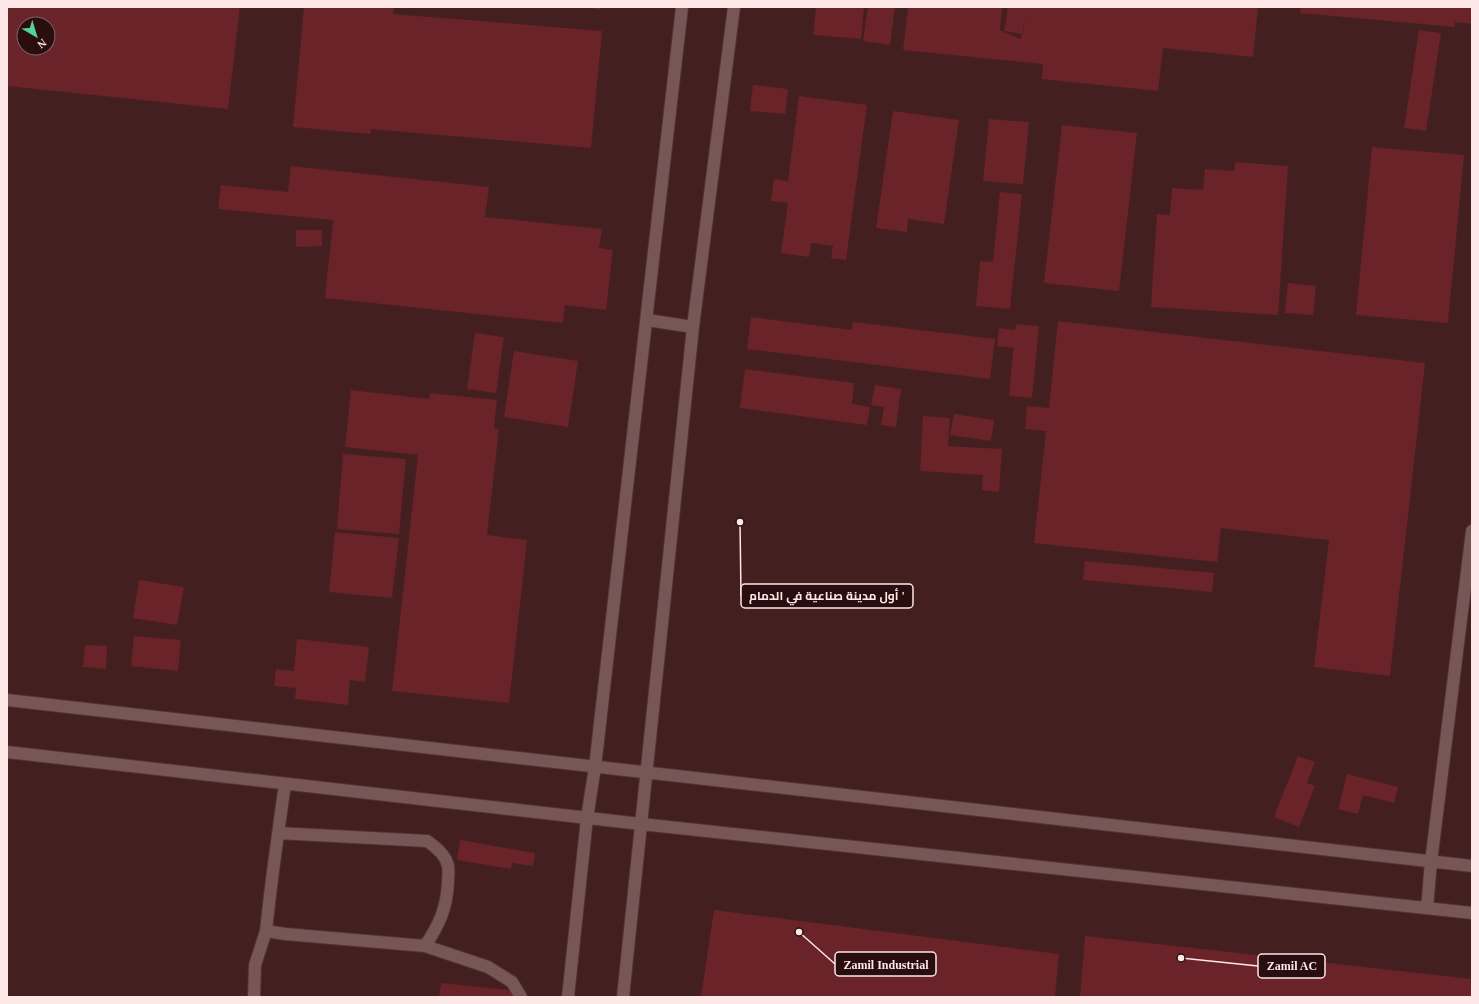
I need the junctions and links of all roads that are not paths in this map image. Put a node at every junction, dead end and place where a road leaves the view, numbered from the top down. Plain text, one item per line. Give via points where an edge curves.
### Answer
1 (682, 7) edge
2 (734, 7) edge
3 (647, 320) junction
4 (693, 327) junction
5 (1472, 531) edge
6 (7, 700) edge
7 (7, 752) edge
8 (595, 767) junction
9 (646, 772) junction
10 (285, 784) junction
11 (587, 818) junction
12 (641, 824) junction
13 (278, 833) junction
14 (1431, 862) junction
15 (1472, 866) edge
16 (1427, 908) junction
17 (1472, 913) edge
18 (266, 931) junction
19 (425, 946) junction
20 (254, 997) edge
21 (521, 997) edge
22 (568, 997) edge
23 (622, 997) edge

1 - 3 street
2 - 4 street
3 - 4 street
3 - 8 street
4 - 9 street
5 - 14 street
6 - 8 street
7 - 10 street
8 - 9 street
8 - 11 street
9 - 12 street
9 - 14 street
10 - 11 street
10 - 13 street
11 - 12 street
11 - 22 street
12 - 16 street
12 - 23 street
13 - 18 street
13 - 19 street via 427,841 437,847 448,867 447,896 442,917
14 - 15 street
14 - 16 street
16 - 17 street
18 - 19 street
18 - 20 street via 255,965
19 - 21 street via 488,967 512,982

